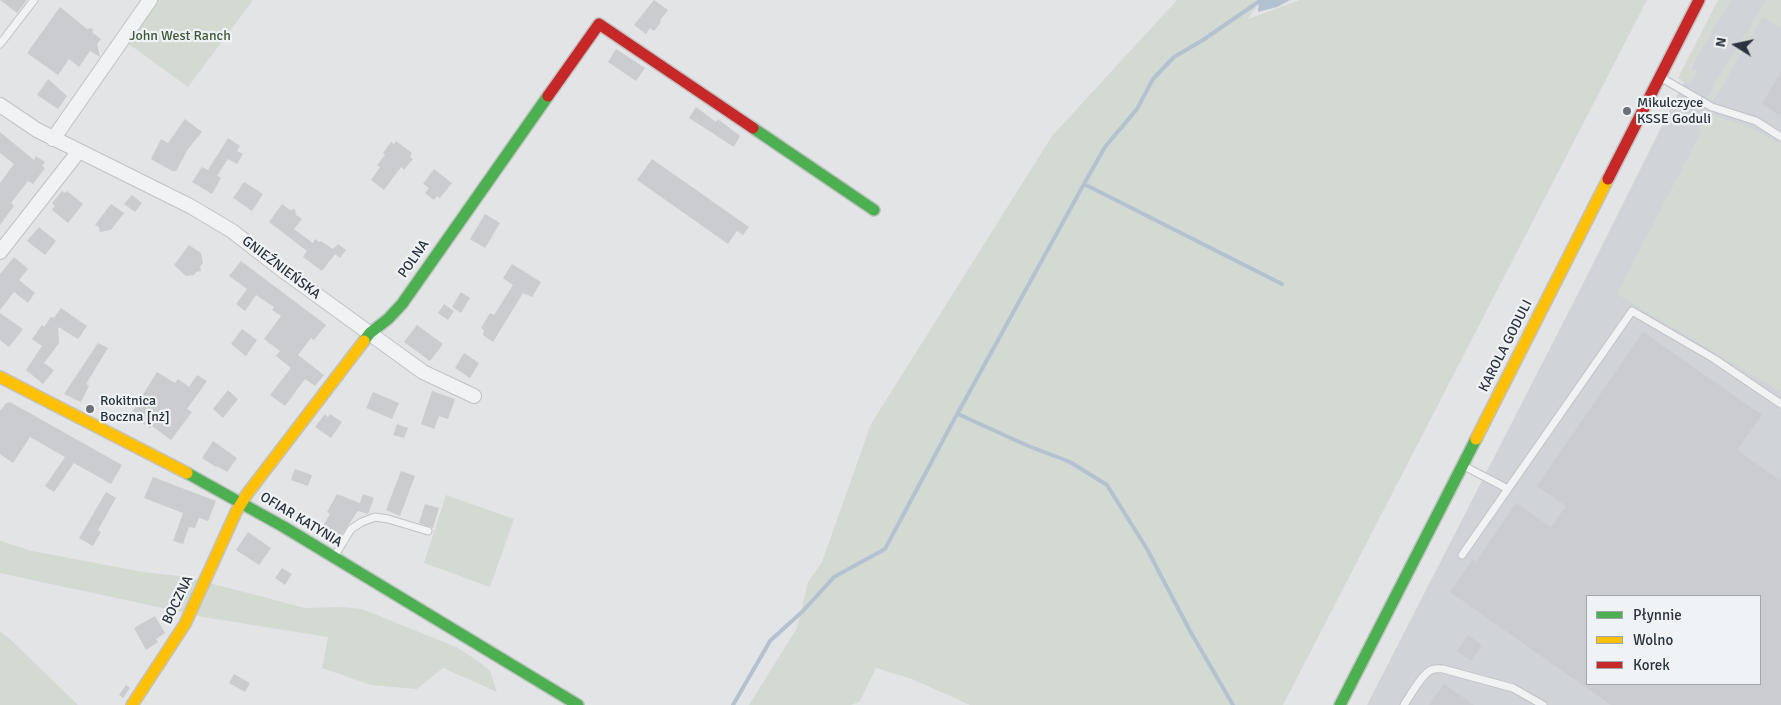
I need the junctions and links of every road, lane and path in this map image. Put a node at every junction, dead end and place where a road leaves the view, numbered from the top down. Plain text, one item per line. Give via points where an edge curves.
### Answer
1 (34, 0) edge
2 (150, 0) edge
3 (1699, 0) edge
4 (0, 44) edge
5 (1659, 77) junction
6 (0, 105) edge
7 (1781, 137) edge
8 (53, 139) junction
9 (79, 151) junction
10 (874, 210) dead end
11 (0, 252) edge
12 (370, 333) junction
13 (0, 377) edge
14 (474, 396) dead end
15 (1781, 404) edge
16 (1462, 464) junction
17 (1508, 489) junction
18 (242, 502) junction
19 (428, 531) dead end
20 (1462, 555) dead end
21 (334, 558) junction
22 (132, 705) edge
23 (578, 705) edge
24 (1340, 705) edge
25 (1404, 705) edge
26 (1543, 705) edge

1 - 4 lane
2 - 8 street
3 - 5 street, KAROLA GODULI
5 - 7 lane via 1712,107 1756,121
5 - 16 street, KAROLA GODULI
6 - 8 street, GNIEŹNIEŃSKA
8 - 9 street, GNIEŹNIEŃSKA
9 - 11 street
9 - 12 street, GNIEŹNIEŃSKA via 190,206 232,231
10 - 12 street, POLNA via 599,24 402,304
12 - 14 street, GNIEŹNIEŃSKA via 423,372
12 - 18 street, POLNA
13 - 18 street, OFIAR KATYNIA
15 - 17 lane via 1713,358 1632,311
16 - 17 lane
16 - 24 street, KAROLA GODULI
17 - 20 lane
18 - 21 street, OFIAR KATYNIA
18 - 22 street, BOCZNA via 185,624
19 - 21 lane via 375,517 351,530
21 - 23 street, OFIAR KATYNIA
25 - 26 lane via 1430,670 1443,668 1513,688

